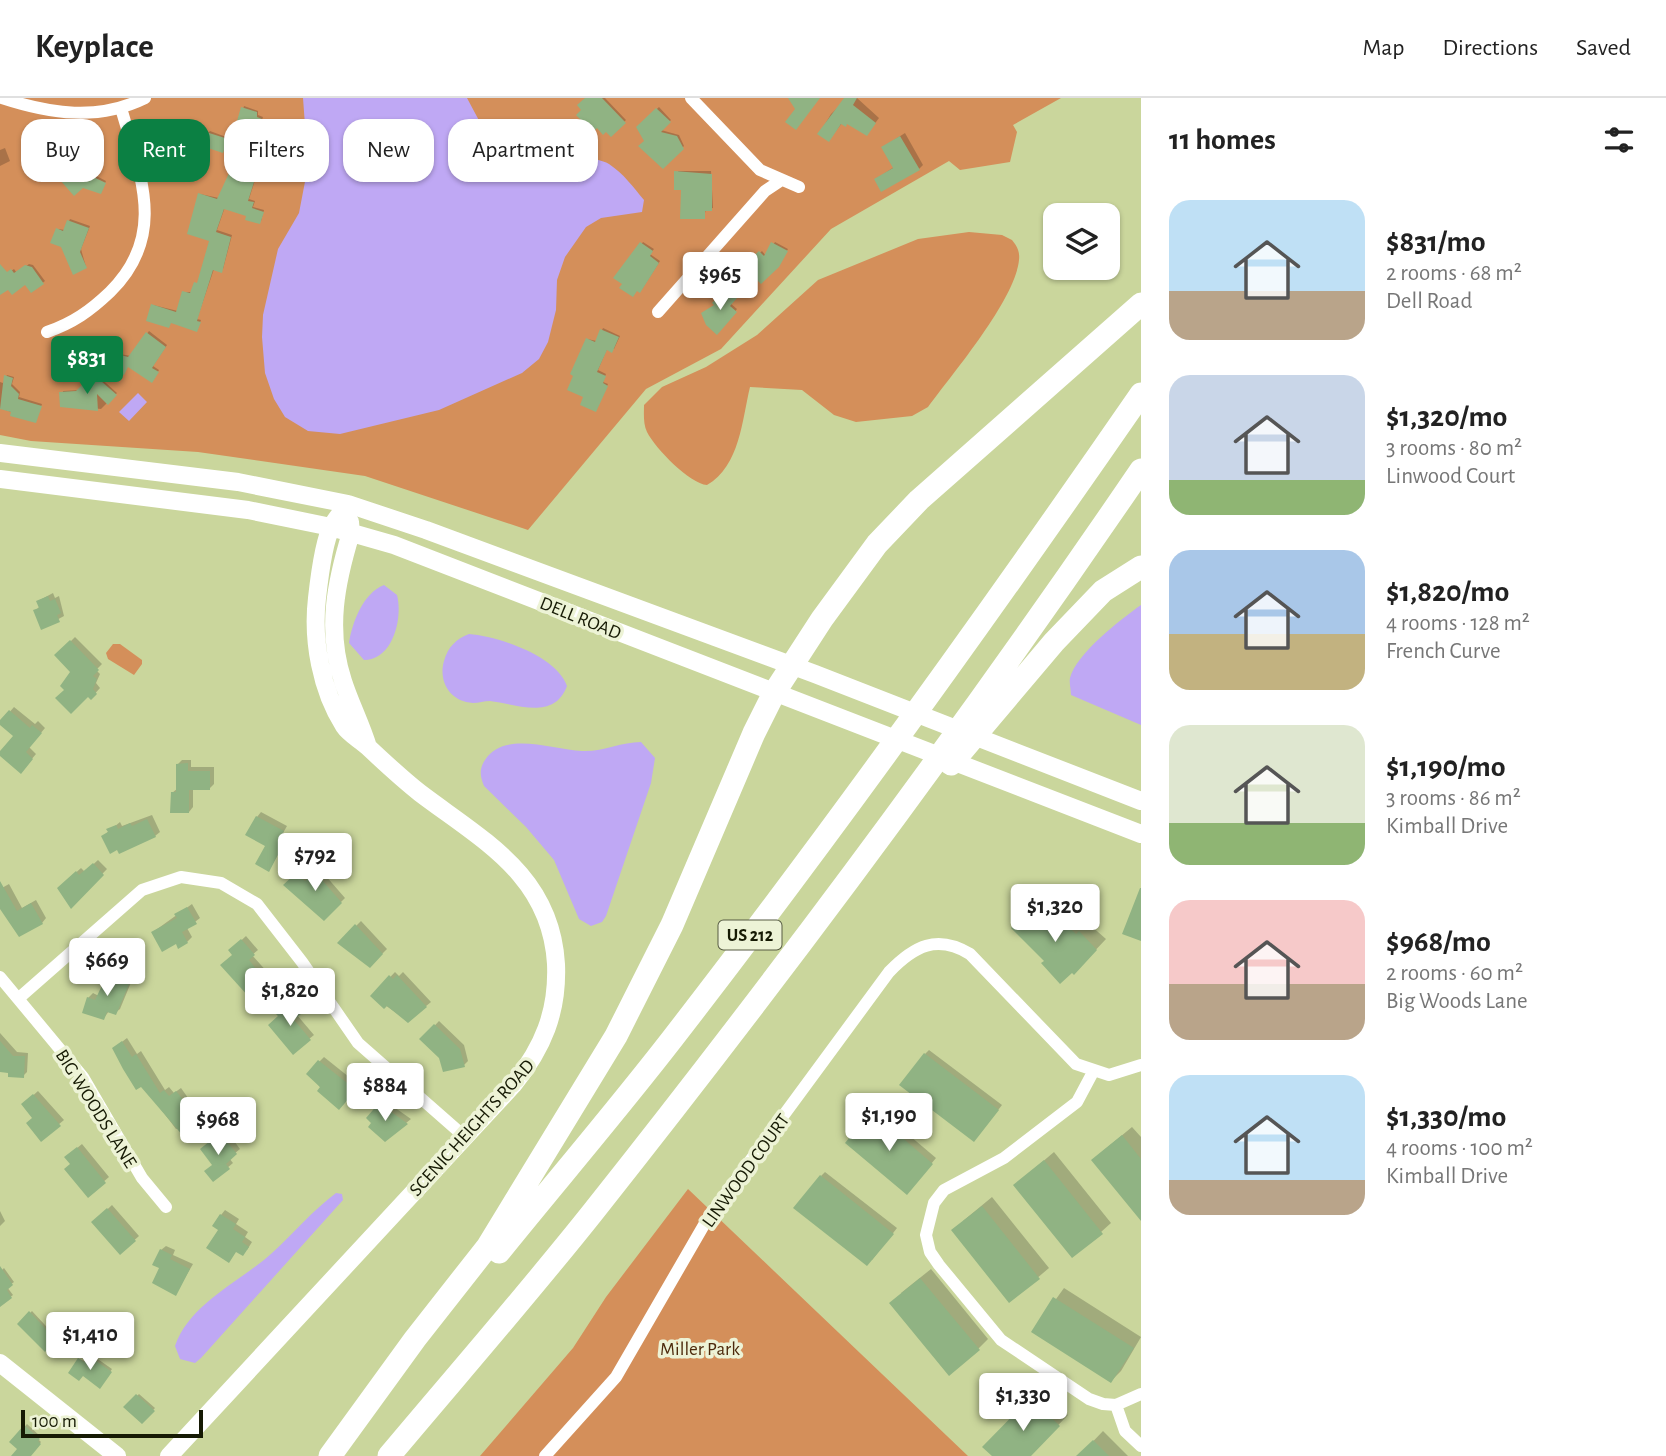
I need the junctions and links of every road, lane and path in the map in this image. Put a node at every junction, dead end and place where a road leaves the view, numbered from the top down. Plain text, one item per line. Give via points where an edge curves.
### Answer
1 (2, 98) edge
2 (145, 98) edge
3 (691, 98) edge
4 (121, 108) junction
5 (780, 181) junction
6 (799, 187) dead end
7 (1141, 304) edge
8 (658, 312) dead end
9 (47, 332) dead end
10 (1141, 394) edge
11 (0, 453) edge
12 (1141, 470) edge
13 (0, 479) edge
14 (348, 505) junction
15 (331, 527) junction
16 (351, 533) junction
17 (1141, 567) edge
18 (793, 667) junction
19 (774, 693) junction
20 (368, 747) junction
21 (1141, 801) edge
22 (1141, 834) edge
23 (0, 977) edge
24 (19, 999) junction
25 (1141, 1065) edge
26 (1093, 1072) junction
27 (692, 1085) junction
28 (465, 1137) junction
29 (166, 1207) dead end
30 (0, 1363) edge
31 (1141, 1394) edge
32 (1116, 1405) junction
33 (1141, 1446) edge
34 (117, 1456) edge
35 (169, 1456) edge
36 (331, 1456) edge
37 (389, 1456) edge
38 (545, 1456) edge

1 - 4 street via 56,113
2 - 4 street
3 - 5 street via 752,163
4 - 9 street via 146,204 140,250 128,272 92,309
5 - 6 street
5 - 8 street via 765,191
7 - 18 highway via 919,500 822,619
10 - 36 highway, US 212 via 1003,595 675,1035
11 - 14 main road, DELL ROAD via 239,482
12 - 27 highway, US 212 via 1020,648
13 - 15 main road, DELL ROAD via 226,507
14 - 15 main road, SCENIC HEIGHTS ROAD
14 - 16 main road, SCENIC HEIGHTS ROAD
14 - 18 main road, DELL ROAD
15 - 16 main road, DELL ROAD
15 - 20 main road, SCENIC HEIGHTS ROAD via 316,612 320,659 345,728
16 - 19 main road, DELL ROAD via 556,606
16 - 20 main road, SCENIC HEIGHTS ROAD via 333,607 335,648
17 - 27 highway via 1103,591 1054,642 922,799 775,994
18 - 19 highway
18 - 21 main road, DELL ROAD
19 - 22 main road, DELL ROAD
19 - 36 highway via 672,925 616,1036 488,1246
20 - 28 main road, SCENIC HEIGHTS ROAD via 517,868 551,930 557,982 546,1033 525,1070
23 - 24 street, BIG WOODS LANE
24 - 28 street via 142,890 181,877 221,883 257,904 358,1043
24 - 29 street, BIG WOODS LANE via 83,1077 142,1178
25 - 26 street via 1117,1075
26 - 32 street via 1077,1102 1004,1158 944,1190 933,1203 926,1235 939,1265 1001,1340 1089,1399
26 - 38 street, LINWOOD COURT via 1070,1059 970,954 955,945 940,944 906,954 708,1218 616,1377
27 - 37 highway, US 212
28 - 35 main road, SCENIC HEIGHTS ROAD
30 - 34 main road
31 - 32 street
32 - 33 street via 1125,1431

